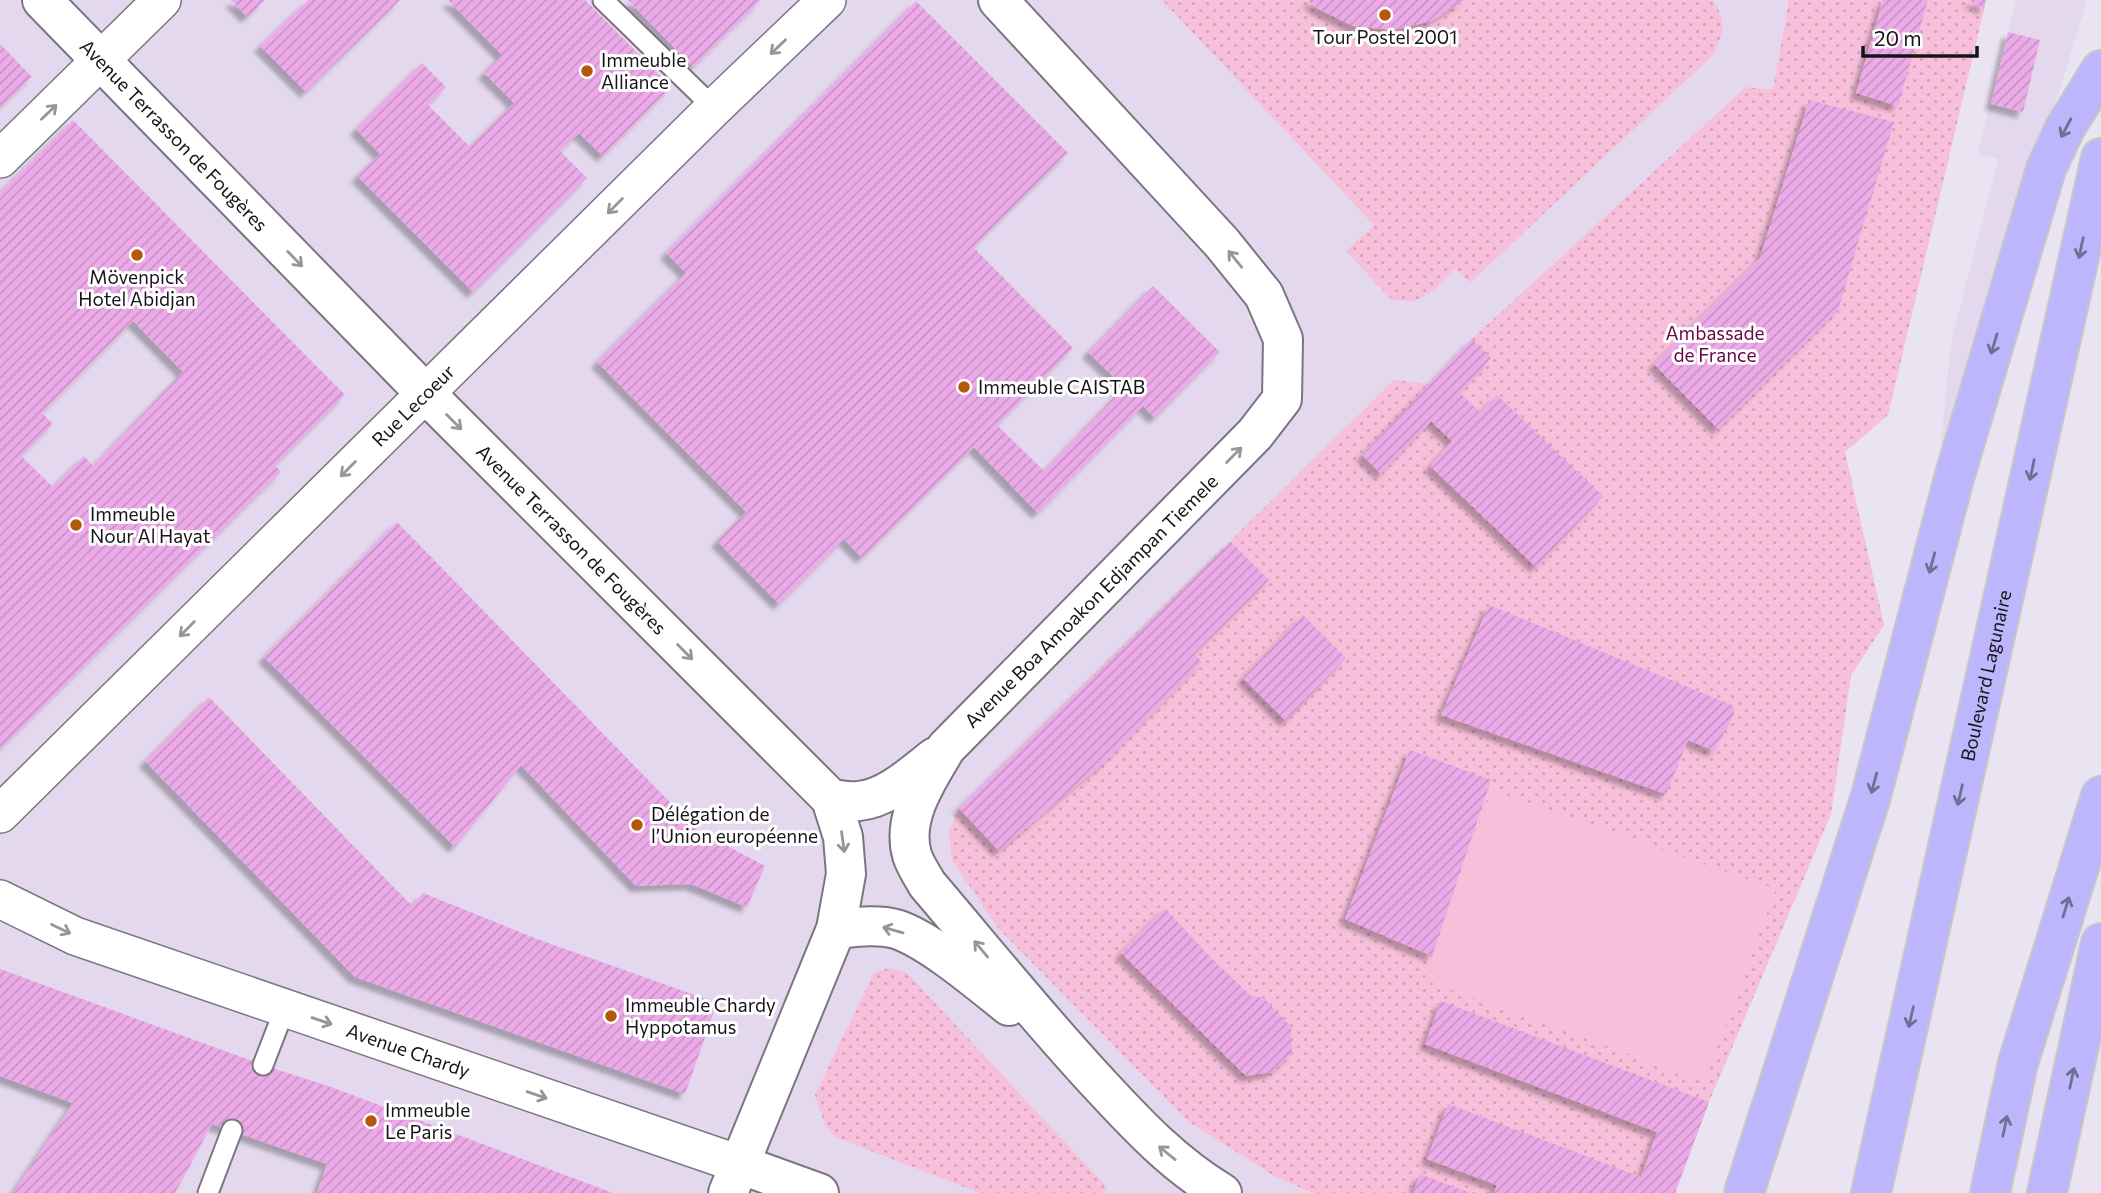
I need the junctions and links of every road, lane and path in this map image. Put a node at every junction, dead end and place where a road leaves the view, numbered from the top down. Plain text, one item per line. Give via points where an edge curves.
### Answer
1 (42, 0) edge
2 (162, 0) edge
3 (603, 0) edge
4 (827, 0) edge
5 (998, 0) edge
6 (102, 60) junction
7 (2101, 70) edge
8 (714, 108) junction
9 (2101, 158) edge
10 (0, 159) edge
11 (425, 393) junction
12 (946, 748) junction
13 (2101, 796) edge
14 (831, 799) junction
15 (0, 814) edge
16 (0, 899) edge
17 (836, 929) junction
18 (2101, 943) edge
19 (285, 1008) junction
20 (1069, 1052) junction
21 (262, 1065) dead end
22 (232, 1130) dead end
23 (733, 1179) edge
24 (1750, 1185) edge
25 (211, 1190) edge
26 (820, 1193) edge
27 (1222, 1193) edge
28 (1871, 1193) edge
29 (1990, 1193) edge
30 (2047, 1193) edge

1 - 6 street, Avenue Terrasson de Fougères
2 - 6 street
3 - 8 lane
4 -> 8 street, Rue Lecoeur
12 -> 5 street, Avenue Boa Amoakon Edjampan Tiemele via 1255,434 1282,398 1283,339 1264,295 1214,234
10 -> 6 street
6 -> 11 street, Avenue Terrasson de Fougères
7 -> 24 highway via 2046,169 1954,478 1871,796
8 -> 11 street, Rue Lecoeur
9 -> 28 highway, Boulevard Lagunaire
11 -> 14 street, Avenue Terrasson de Fougères
11 -> 15 street, Rue Lecoeur
12 - 14 street via 898,786 879,795 859,801
20 -> 12 street, Avenue Boa Amoakon Edjampan Tiemele via 927,884 912,854 911,820 923,786
29 -> 13 highway via 2018,1063
14 -> 17 street, Avenue Terrasson de Fougères via 844,837 846,874
16 -> 19 street, Avenue Chardy via 75,936
20 -> 17 street via 943,956 898,930 876,926
17 - 23 street, Avenue Terrasson de Fougères
30 -> 18 highway
19 - 21 lane
19 -> 23 street, Avenue Chardy
27 -> 20 street, Avenue Boa Amoakon Edjampan Tiemele via 1156,1145
22 - 25 lane
23 - 26 street, Avenue Chardy

